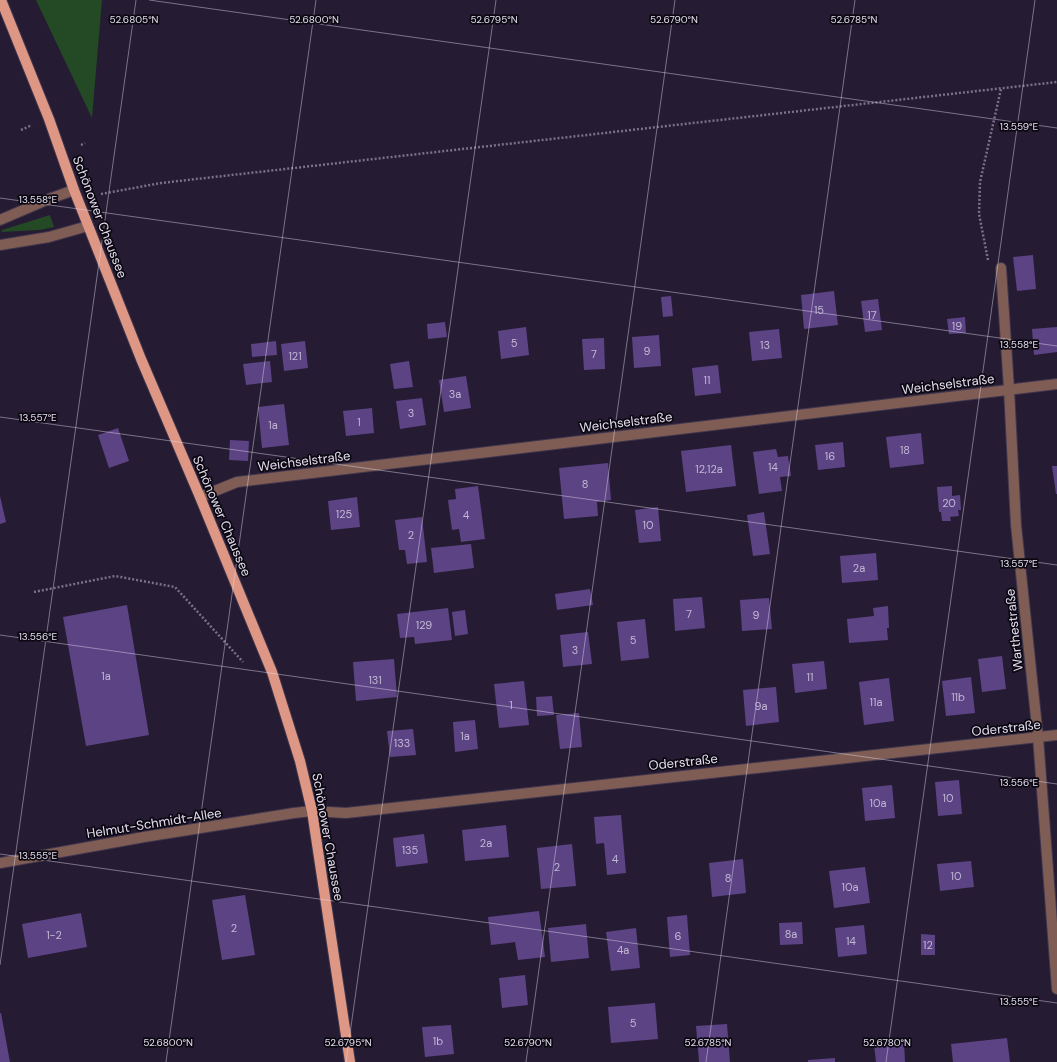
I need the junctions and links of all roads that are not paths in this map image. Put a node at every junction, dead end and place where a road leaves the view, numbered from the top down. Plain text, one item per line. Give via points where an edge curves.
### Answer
1 (2, 0) edge
2 (74, 190) junction
3 (0, 220) edge
4 (88, 226) junction
5 (0, 245) edge
6 (1001, 268) road end
7 (1057, 384) edge
8 (1009, 389) junction
9 (200, 497) junction
10 (1057, 735) edge
11 (1038, 737) junction
12 (312, 811) junction
13 (0, 863) edge
14 (1057, 989) edge
15 (350, 1062) edge

1 - 2 main road, Schönower Chaussee
2 - 3 street
2 - 4 main road, Schönower Chaussee
4 - 5 street via 49,237
4 - 9 main road, Schönower Chaussee
6 - 8 street, Warthestraße
7 - 8 street, Weichselstraße
8 - 9 street, Weichselstraße via 237,482
8 - 11 street, Warthestraße via 1016,525
9 - 12 main road, Schönower Chaussee via 272,672 300,761
10 - 11 street, Oderstraße
11 - 12 street, Oderstraße via 346,812
11 - 14 street, Warthestraße
12 - 13 street, Helmut-Schmidt-Allee via 152,835
12 - 15 main road, Schönower Chaussee

